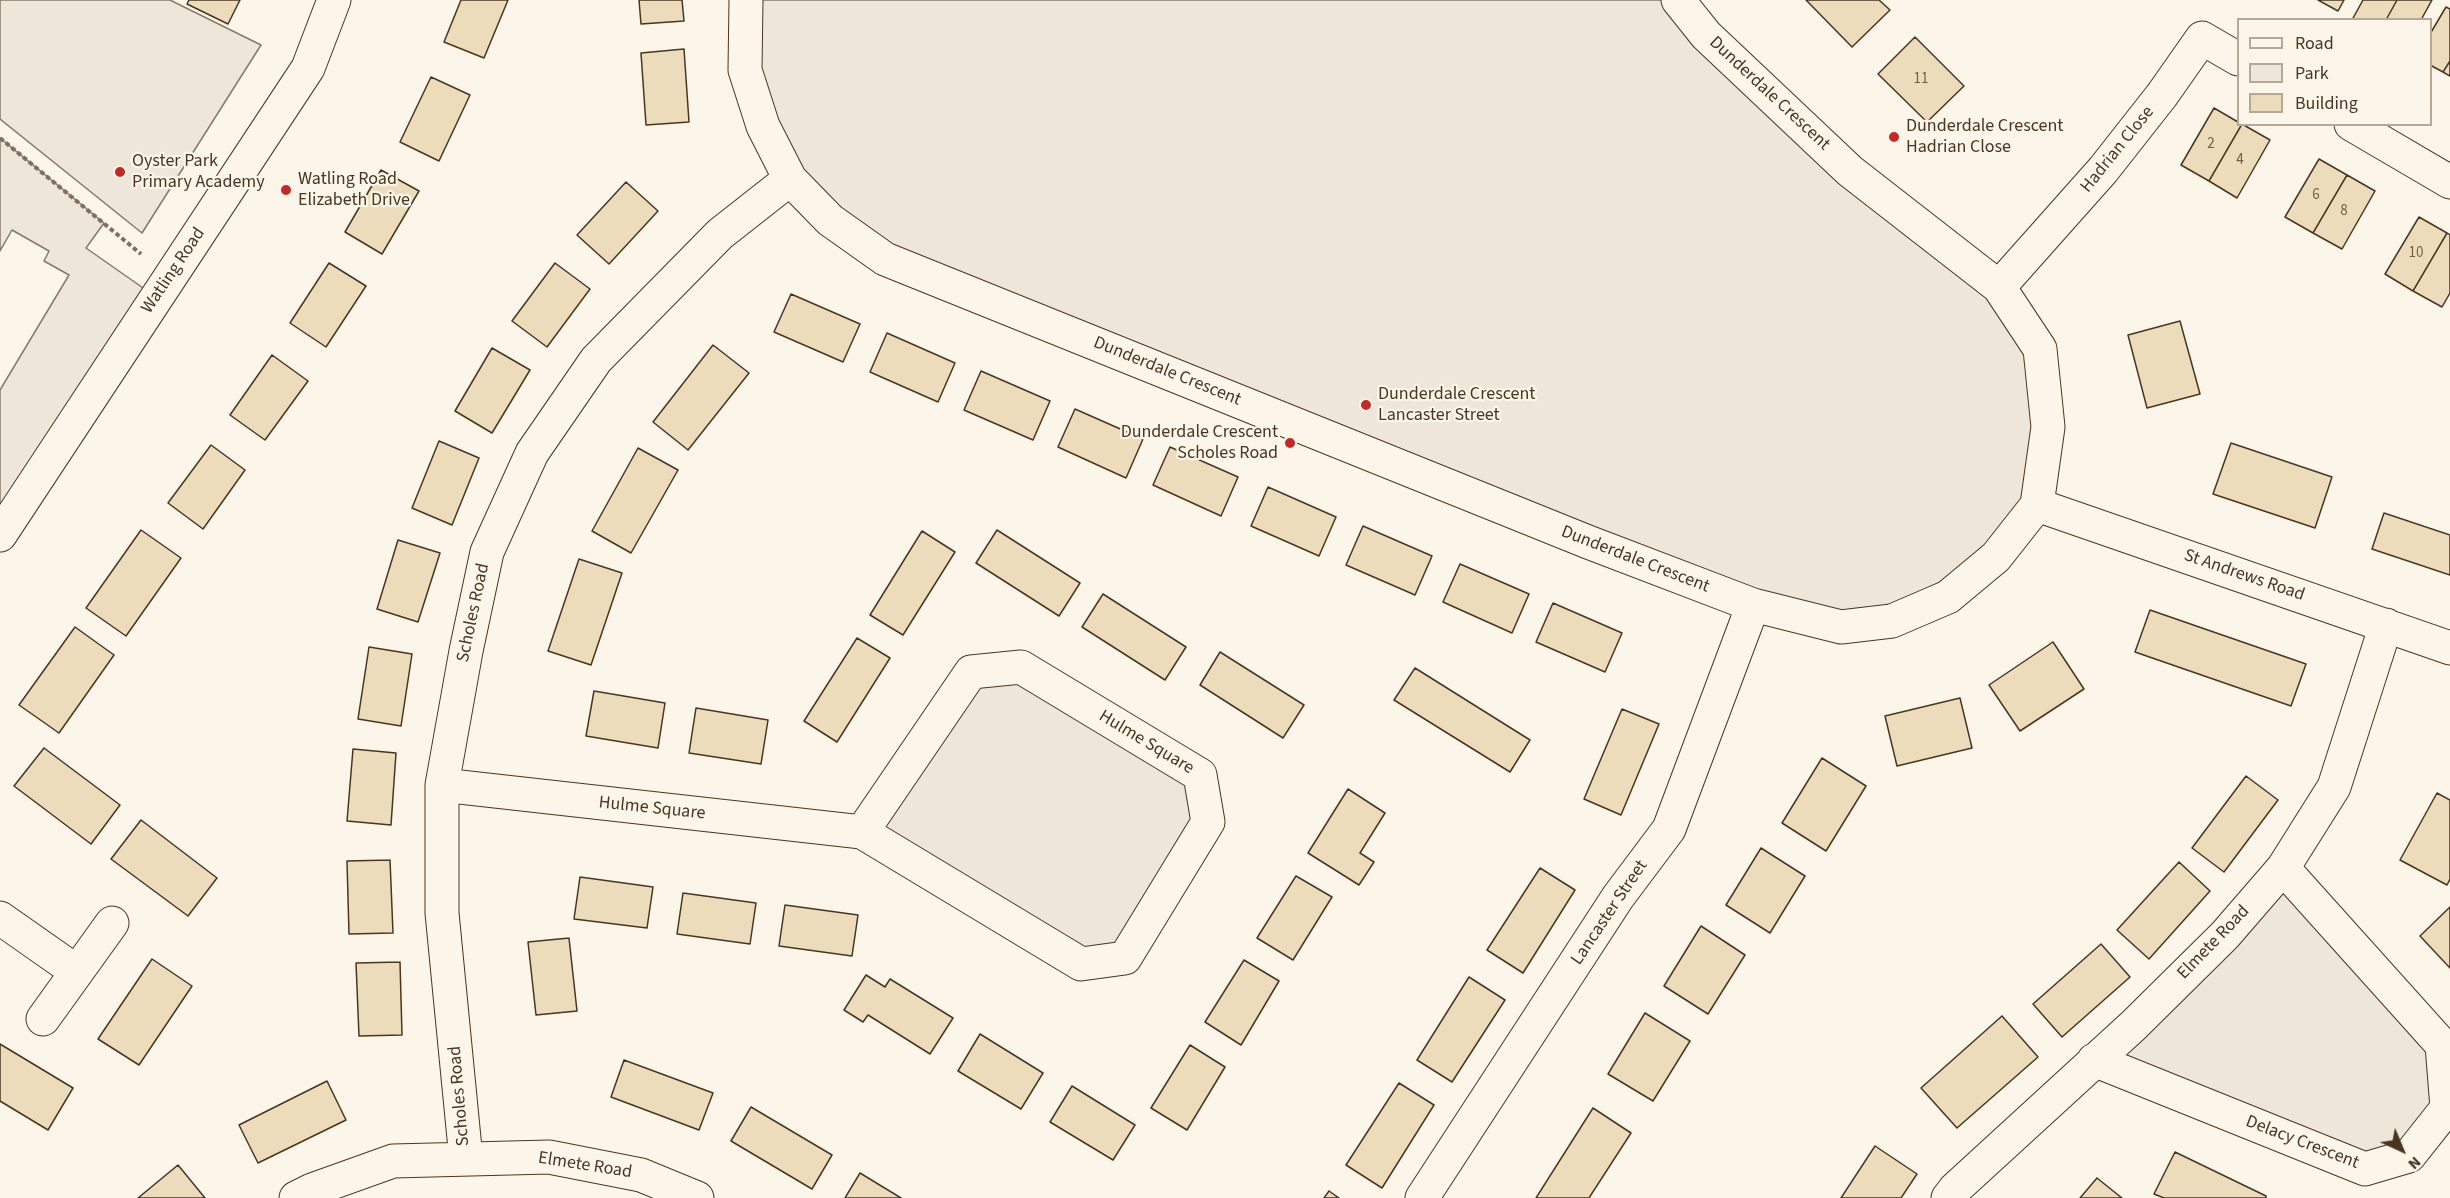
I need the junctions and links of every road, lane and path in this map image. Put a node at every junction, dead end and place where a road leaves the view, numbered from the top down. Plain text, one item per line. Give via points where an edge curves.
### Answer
1 (334, 0) edge
2 (746, 0) edge
3 (1677, 0) edge
4 (2237, 58) edge
5 (2355, 126) edge
6 (0, 138) edge
7 (790, 179) junction
8 (2449, 179) edge
9 (170, 277) junction
10 (1999, 287) junction
11 (2037, 505) junction
12 (0, 535) edge
13 (1753, 605) junction
14 (2386, 626) junction
15 (2450, 648) edge
16 (442, 785) junction
17 (862, 832) junction
18 (2283, 868) junction
19 (0, 918) edge
20 (112, 923) dead end
21 (77, 972) junction
22 (43, 1019) dead end
23 (2094, 1060) junction
24 (466, 1159) junction
25 (296, 1198) edge
26 (697, 1198) edge
27 (1422, 1198) edge
28 (1948, 1198) edge

1 - 9 street, Watling Road via 308,68
2 - 7 street, Dunderdale Crescent via 745,70 763,126
3 - 10 street, Dunderdale Crescent via 1706,35 1850,171
4 - 10 street, Hadrian Close via 2202,38 2103,170
5 - 8 street
6 - 9 path
7 - 13 street, Dunderdale Crescent via 830,220 885,259
7 - 16 street, Scholes Road via 720,234 596,360 532,453 487,552
9 - 12 street, Watling Road
10 - 11 street, Dunderdale Crescent via 2040,349 2048,427
11 - 13 street, Dunderdale Crescent via 1996,557 1948,597 1892,621 1841,627
11 - 14 street, St Andrews Road
13 - 27 street, Lancaster Street via 1669,829 1618,897
14 - 15 street, St Andrews Road
14 - 18 street, Elmete Road via 2334,787
16 - 17 street, Hulme Square
16 - 24 street, Scholes Road via 442,913
17 - 17 street, Hulme Square via 1081,964 1125,958 1208,822 1200,776 1021,667 971,672
18 - 23 street, Elmete Road via 2225,935
18 - 23 street, Delacy Crescent via 2442,1045 2447,1108 2409,1156 2365,1169
19 - 21 street
20 - 21 street
21 - 22 street
23 - 28 street, Elmete Road
24 - 25 street, Elmete Road via 393,1161
24 - 26 street, Elmete Road via 549,1157 640,1175

